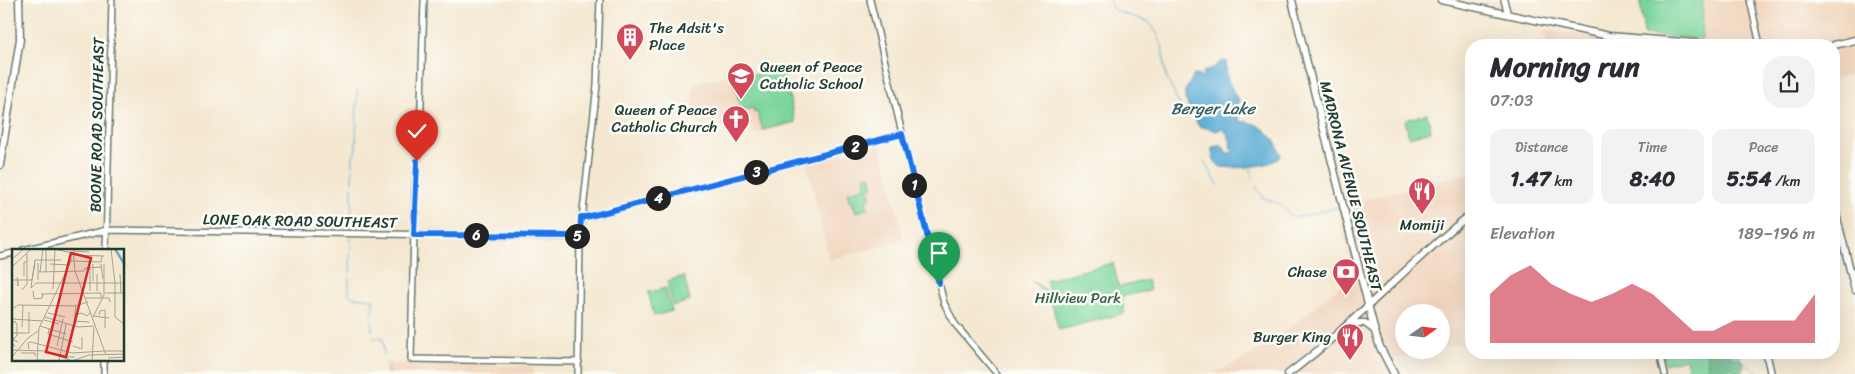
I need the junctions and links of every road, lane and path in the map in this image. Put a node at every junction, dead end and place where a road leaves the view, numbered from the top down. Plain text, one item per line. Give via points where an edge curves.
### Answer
1 (19, 0) edge
2 (112, 0) edge
3 (424, 0) edge
4 (600, 0) edge
5 (870, 0) edge
6 (1292, 0) edge
7 (1441, 0) edge
8 (1504, 0) edge
9 (1750, 0) edge
10 (1508, 15) junction
11 (1646, 39) edge
12 (1759, 39) edge
13 (1855, 40) edge
14 (1840, 44) edge
15 (902, 134) junction
16 (0, 164) edge
17 (581, 217) junction
18 (1465, 219) edge
19 (107, 230) junction
20 (1840, 230) edge
21 (414, 235) junction
22 (580, 236) junction
23 (27, 249) edge
24 (106, 249) edge
25 (1855, 290) edge
26 (1368, 307) junction
27 (1350, 323) junction
28 (1375, 330) junction
29 (1662, 359) edge
30 (1768, 359) edge
31 (579, 362) junction
32 (578, 374) edge
33 (997, 374) edge
34 (1288, 374) edge
35 (1394, 374) edge
36 (1665, 374) edge
37 (1771, 374) edge

1 - 16 main road via 20,39
2 - 19 street, BOONE ROAD SOUTHEAST
3 - 21 street
4 - 17 street via 596,85
5 - 15 street
6 - 26 main road, MADRONA AVENUE SOUTHEAST
7 - 10 main road
8 - 10 street
9 - 12 street
10 - 11 main road via 1609,36
13 - 14 main road
15 - 17 street
15 - 33 street via 946,309
17 - 22 street
18 - 26 main road
19 - 21 street, LONE OAK ROAD SOUTHEAST
19 - 23 street, LONE OAK ROAD SOUTHEAST
19 - 24 street, BOONE ROAD SOUTHEAST
20 - 25 main road
21 - 22 street, LONE OAK ROAD SOUTHEAST
21 - 31 street via 411,359
22 - 31 street
26 - 27 main road
26 - 28 main road, MADRONA AVENUE SOUTHEAST
27 - 28 main road via 1365,323
27 - 34 main road
28 - 35 main road, MADRONA AVENUE SOUTHEAST
29 - 36 street
30 - 37 main road
31 - 32 street

